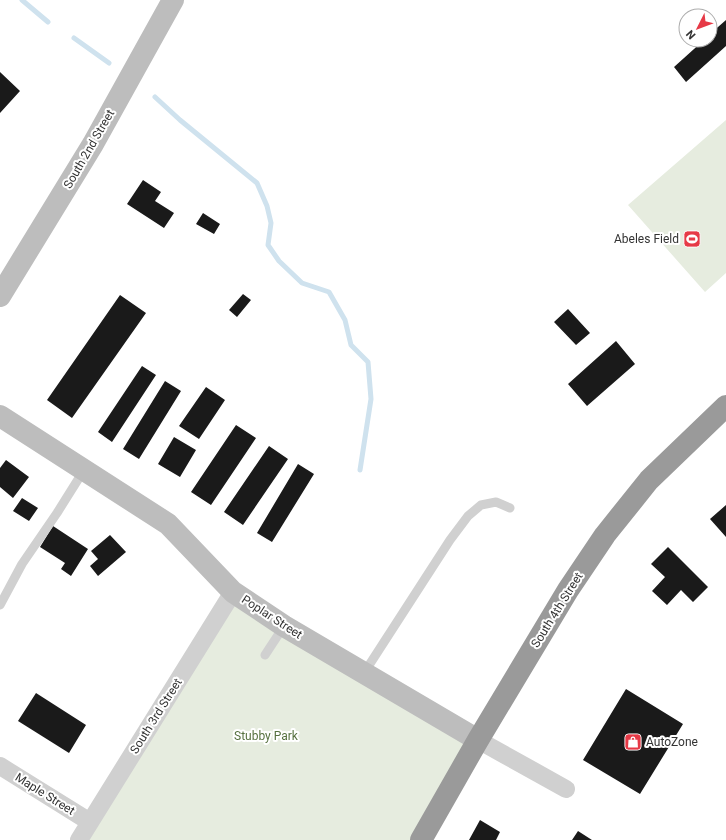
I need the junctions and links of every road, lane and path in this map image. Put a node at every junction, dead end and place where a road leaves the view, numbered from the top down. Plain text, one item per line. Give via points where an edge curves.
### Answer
1 (174, 0) edge
2 (0, 296) edge
3 (726, 406) edge
4 (0, 416) edge
5 (84, 470) junction
6 (510, 508) dead end
7 (233, 592) junction
8 (0, 605) edge
9 (284, 626) junction
10 (265, 655) dead end
11 (364, 673) junction
12 (478, 740) junction
13 (0, 766) edge
14 (566, 789) dead end
15 (90, 822) junction
16 (79, 840) edge
17 (422, 840) edge

1 - 2 street, South 2nd Street via 93,144
3 - 12 highway, South 4th Street via 649,480 605,535 568,590
4 - 5 street, Poplar Street
5 - 7 street, Poplar Street via 168,524
5 - 8 lane via 22,564
6 - 11 lane via 496,502 481,505 468,516
7 - 9 street, Poplar Street
7 - 15 street, South 3rd Street
9 - 10 lane
9 - 11 street, Poplar Street
11 - 12 street, Poplar Street
12 - 14 street, Poplar Street
12 - 17 highway, South 4th Street
13 - 15 street, Maple Street
15 - 16 street, South 3rd Street

